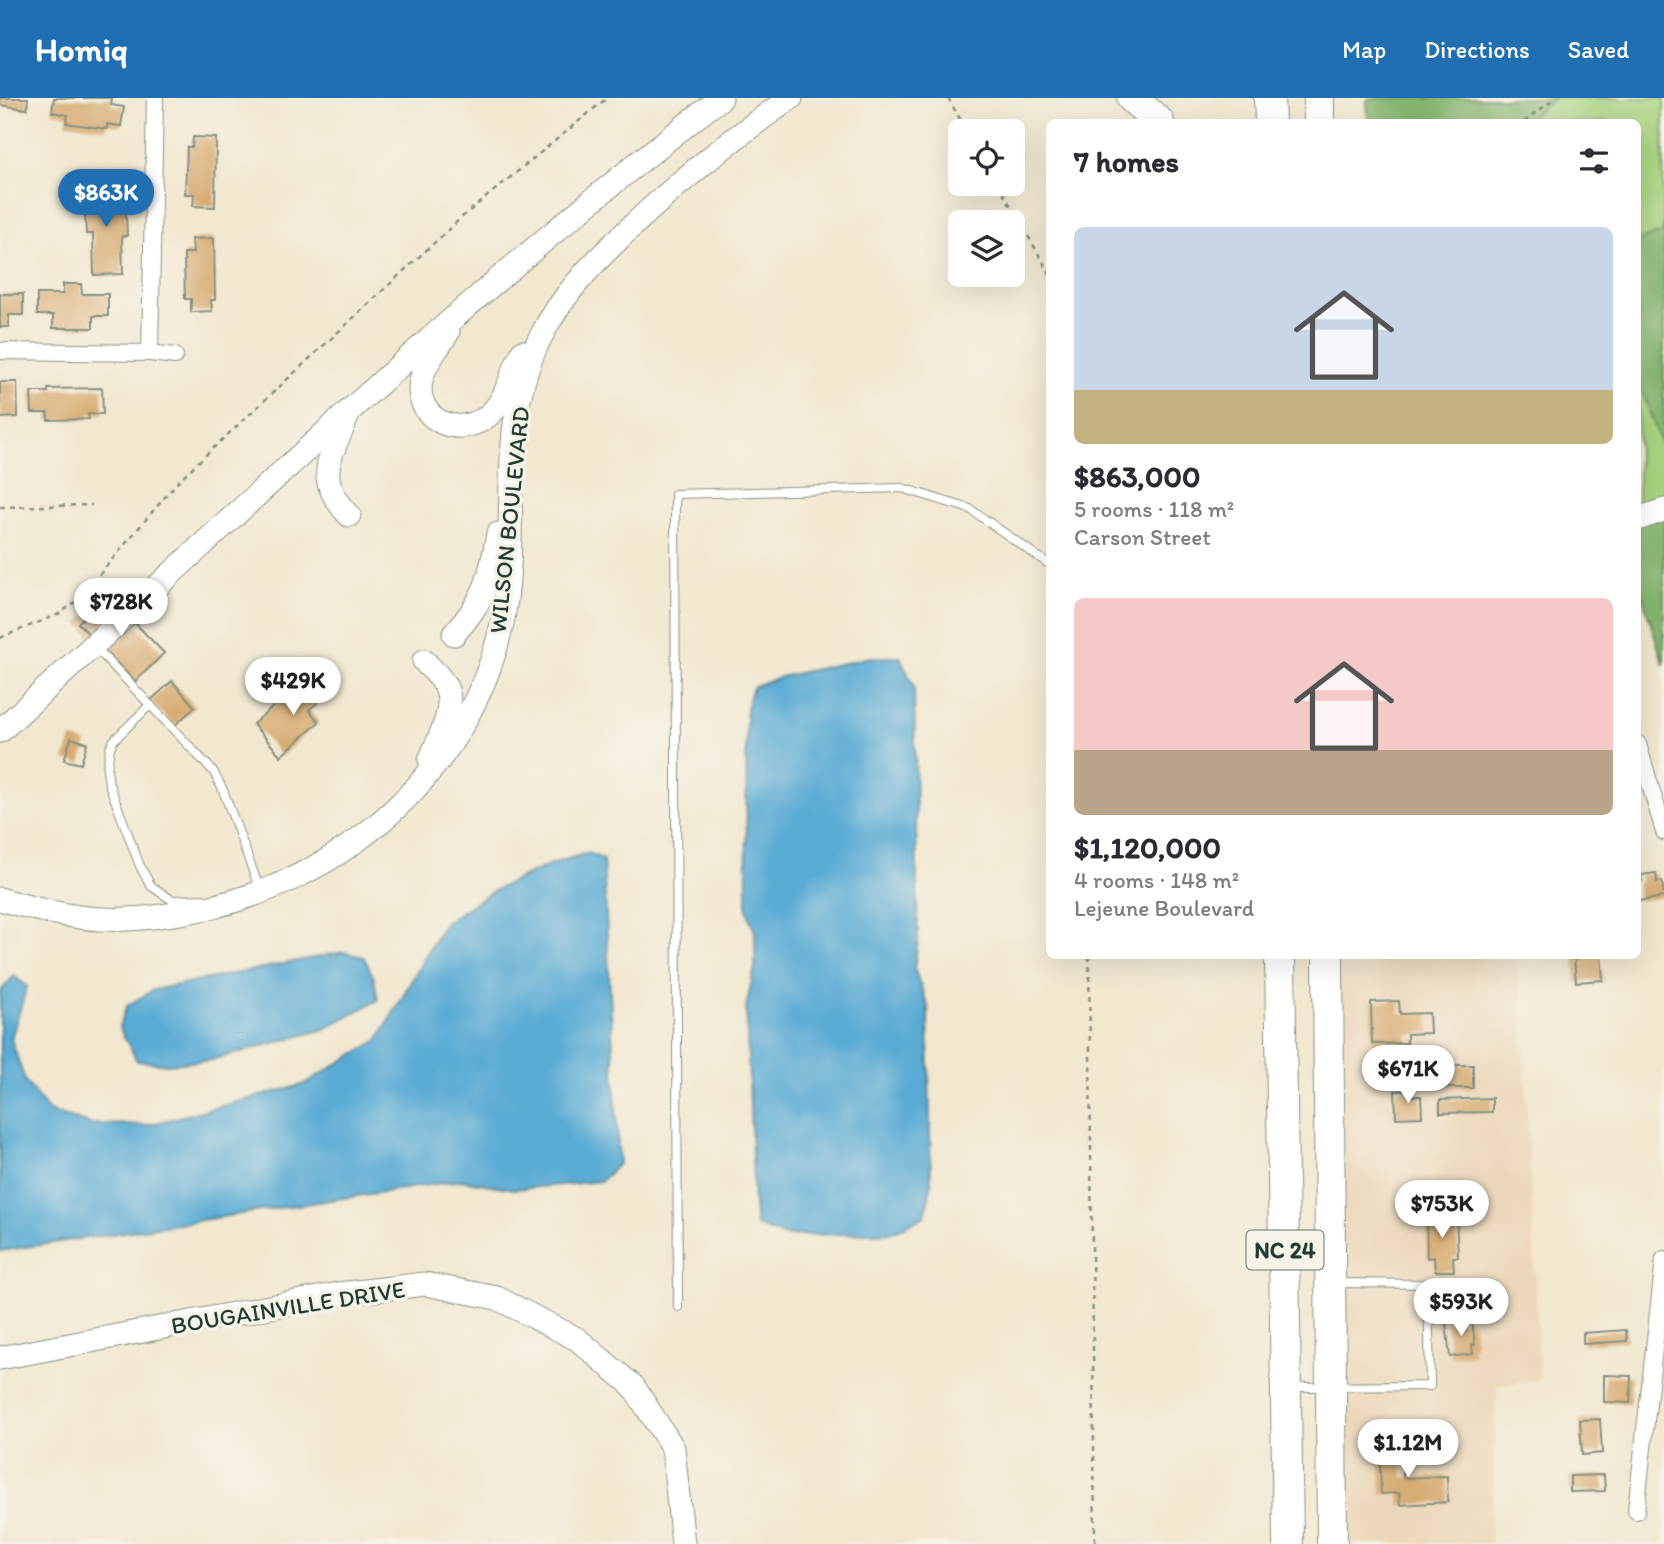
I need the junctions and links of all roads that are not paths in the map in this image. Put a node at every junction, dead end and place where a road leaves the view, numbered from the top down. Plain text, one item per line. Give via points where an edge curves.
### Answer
1 (155, 98) edge
2 (721, 98) edge
3 (791, 98) edge
4 (1132, 98) edge
5 (1269, 98) edge
6 (1319, 98) edge
7 (1156, 119) edge
8 (1270, 119) edge
9 (1319, 119) edge
10 (555, 310) junction
11 (460, 312) junction
12 (0, 351) edge
13 (150, 353) junction
14 (175, 356) dead end
15 (350, 411) junction
16 (510, 468) junction
17 (1664, 510) edge
18 (349, 515) dead end
19 (1641, 518) edge
20 (1046, 562) edge
21 (454, 634) dead end
22 (93, 645) junction
23 (424, 661) dead end
24 (150, 705) junction
25 (0, 731) edge
26 (1641, 754) edge
27 (422, 783) junction
28 (1664, 832) edge
29 (252, 895) junction
30 (0, 899) edge
31 (1280, 959) edge
32 (1328, 959) edge
33 (1664, 1259) edge
34 (1330, 1283) junction
35 (678, 1307) dead end
36 (0, 1358) edge
37 (1331, 1386) junction
38 (1286, 1387) junction
39 (1636, 1511) dead end
40 (683, 1544) edge
41 (1289, 1544) edge
42 (1332, 1544) edge

1 - 13 street
2 - 11 main road
3 - 10 main road, WILSON BOULEVARD via 679,183 602,254
4 - 7 highway
5 - 8 highway
6 - 9 highway
10 - 11 main road via 521,355 497,408 478,422 458,427 438,421 429,412 421,381
10 - 16 main road, WILSON BOULEVARD via 528,371
11 - 15 main road
12 - 13 street
13 - 14 street
15 - 18 main road via 326,471 330,490
15 - 22 main road
16 - 21 main road via 486,587 472,614
16 - 27 main road, WILSON BOULEVARD via 507,595 492,663 455,739
17 - 19 main road
20 - 35 lane via 970,509 902,488 675,494
22 - 24 lane
22 - 25 main road
23 - 27 main road via 444,682 450,699
24 - 29 lane via 219,780
24 - 29 lane via 114,740 107,756 110,784 140,866 151,886 172,900
26 - 28 street
27 - 29 main road, WILSON BOULEVARD via 339,855
29 - 30 main road, WILSON BOULEVARD via 164,917 102,919 41,911
31 - 38 highway, NC 24
32 - 34 highway, NC 24
33 - 39 street
34 - 37 highway, NC 24
34 - 37 lane via 1428,1284 1430,1386
36 - 40 main road, BOUGAINVILLE DRIVE via 339,1294 425,1284 497,1298 577,1339 633,1386 673,1448
37 - 38 lane
37 - 42 highway, NC 24
38 - 41 highway, NC 24

